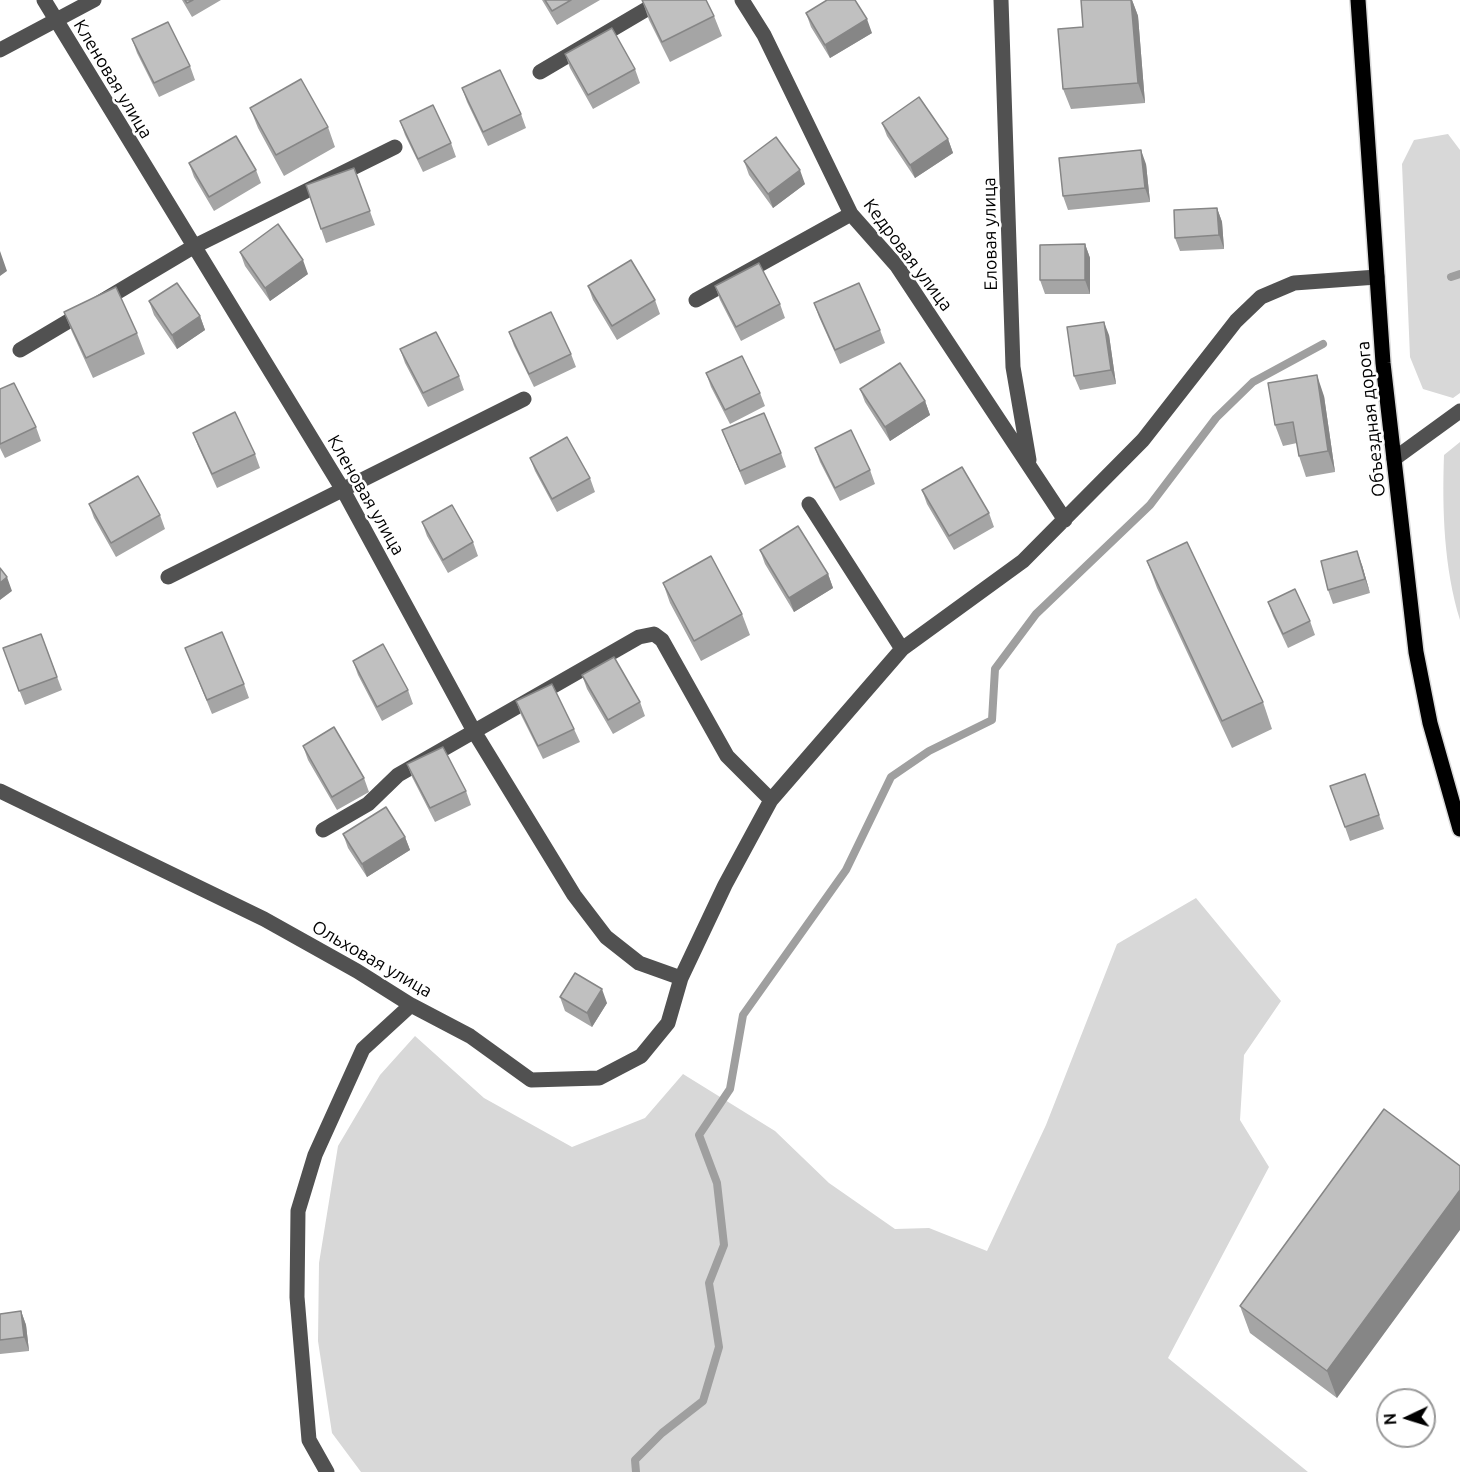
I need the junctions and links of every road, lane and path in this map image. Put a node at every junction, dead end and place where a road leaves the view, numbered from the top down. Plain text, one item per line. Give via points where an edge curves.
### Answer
1 (44, 0) edge
2 (94, 0) edge
3 (662, 0) edge
4 (742, 0) edge
5 (1001, 0) edge
6 (1358, 0) edge
7 (55, 21) junction
8 (0, 51) edge
9 (540, 72) dead end
10 (395, 147) dead end
11 (851, 214) junction
12 (193, 247) junction
13 (1377, 277) junction
14 (696, 300) dead end
15 (20, 350) dead end
16 (524, 399) dead end
17 (1460, 411) edge
18 (1394, 459) junction
19 (1030, 466) junction
20 (343, 490) junction
21 (808, 504) dead end
22 (1065, 520) junction
23 (168, 577) dead end
24 (902, 649) junction
25 (475, 733) junction
26 (1, 793) edge
27 (771, 800) junction
28 (1460, 829) edge
29 (323, 830) dead end
30 (681, 978) junction
31 (411, 1005) junction
32 (327, 1472) edge

1 - 7 street, Кленовая улица
2 - 7 street
3 - 9 street
4 - 11 street, Кедровая улица via 764,35
5 - 19 street, Еловая улица via 1013,367
6 - 13 main road, Объездная дорога
7 - 8 street
7 - 12 street, Кленовая улица
10 - 12 street
11 - 14 street
11 - 19 street, Кедровая улица via 897,266
12 - 15 street
12 - 20 street, Кленовая улица
13 - 18 main road, Объездная дорога
13 - 22 street, Ольховая улица via 1294,283 1261,297 1236,321 1143,440
16 - 20 street
17 - 18 street
18 - 28 main road, Объездная дорога via 1416,652 1430,723
19 - 22 street, Кедровая улица
20 - 23 street
20 - 25 street, Кленовая улица
21 - 24 street
22 - 24 street, Ольховая улица via 1023,561
24 - 27 street, Ольховая улица
25 - 27 street via 639,637 654,634 662,640 727,756
25 - 29 street via 398,775 368,804
25 - 30 street, Кленовая улица via 574,895 606,937 639,963
26 - 31 street, Ольховая улица via 264,919
27 - 30 street, Ольховая улица via 724,885
30 - 31 street, Ольховая улица via 668,1023 641,1056 599,1078 531,1080 470,1036
31 - 32 street via 363,1049 315,1155 298,1210 297,1297 309,1440

